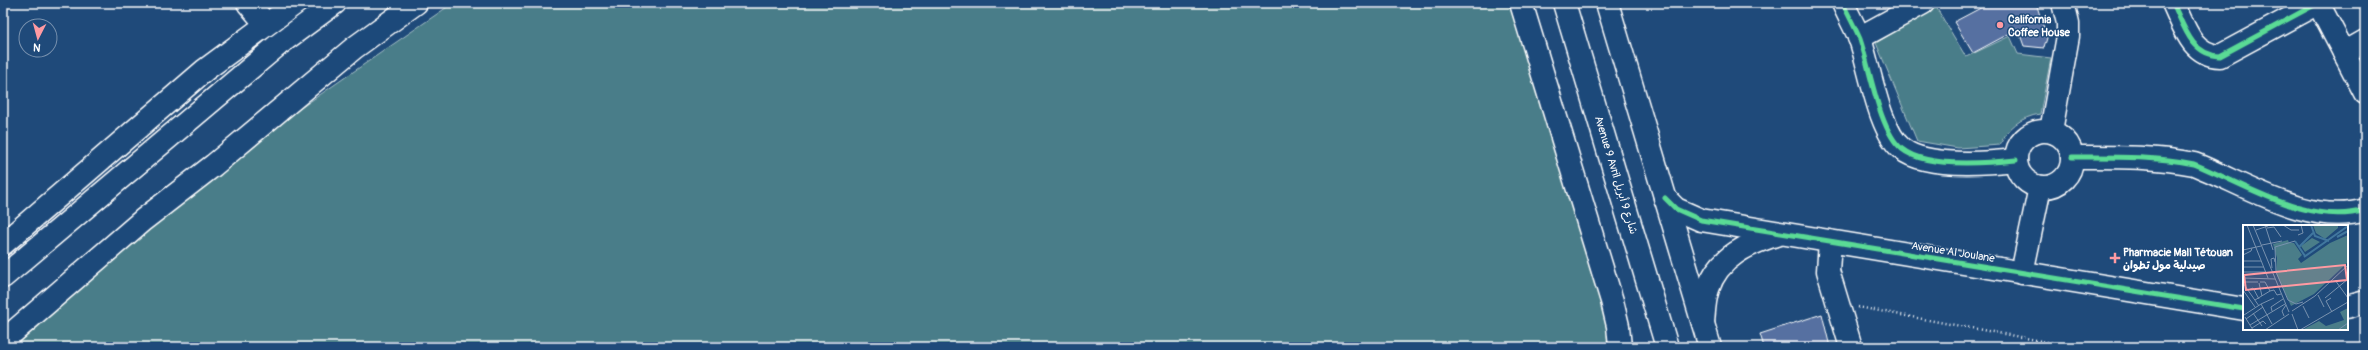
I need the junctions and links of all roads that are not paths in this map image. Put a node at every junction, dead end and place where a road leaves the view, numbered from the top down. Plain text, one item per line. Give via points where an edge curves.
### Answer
1 (248, 3) edge
2 (296, 3) edge
3 (335, 3) edge
4 (416, 3) edge
5 (1521, 3) edge
6 (1564, 3) edge
7 (1608, 3) edge
8 (1843, 3) edge
9 (1923, 3) edge
10 (2063, 3) edge
11 (2173, 3) edge
12 (2318, 3) edge
13 (266, 24) junction
14 (1859, 38) junction
15 (2365, 41) edge
16 (2344, 53) junction
17 (2365, 93) edge
18 (2051, 131) junction
19 (2072, 157) junction
20 (2016, 160) junction
21 (2040, 187) junction
22 (1665, 198) junction
23 (2365, 210) edge
24 (1780, 233) junction
25 (1830, 242) junction
26 (3, 244) edge
27 (2022, 273) junction
28 (3, 277) edge
29 (2365, 302) edge
30 (2348, 307) edge
31 (2243, 309) edge
32 (1703, 324) junction
33 (3, 341) edge
34 (1620, 347) edge
35 (1667, 347) edge
36 (1710, 347) edge
37 (1851, 347) edge

1 - 13 main road
2 - 13 main road
3 - 28 main road via 278,45
4 - 33 main road via 349,53 143,220
5 - 34 main road via 1612,301
6 - 35 main road, Avenue 9 Avril شارع 9 أبريل
7 - 22 main road
8 - 14 main road
9 - 14 main road
10 - 18 main road via 2068,36
11 - 12 main road via 2196,47 2210,56 2220,56
12 - 16 main road
13 - 26 main road via 205,70
14 - 20 main road via 1885,123 1893,140 1902,150 1930,160 1982,163
15 - 16 main road
16 - 17 main road
18 - 19 main road via 2066,141
18 - 20 main road via 2029,135 2019,146
19 - 21 main road via 2068,175 2053,186
19 - 23 main road via 2177,160 2200,166 2293,205 2329,215 2352,214
20 - 21 main road via 2021,176 2027,182
21 - 27 main road
22 - 24 main road, Avenue Al Joulane via 1676,209 1701,220
22 - 32 main road
24 - 25 main road, Avenue Al Joulane
24 - 32 main road, Avenue Al Joulane via 1757,241 1729,257 1721,265 1708,290
25 - 27 main road, Avenue Al Joulane
25 - 37 main road via 1827,267
27 - 31 main road, Avenue Al Joulane
29 - 30 main road
32 - 36 main road

